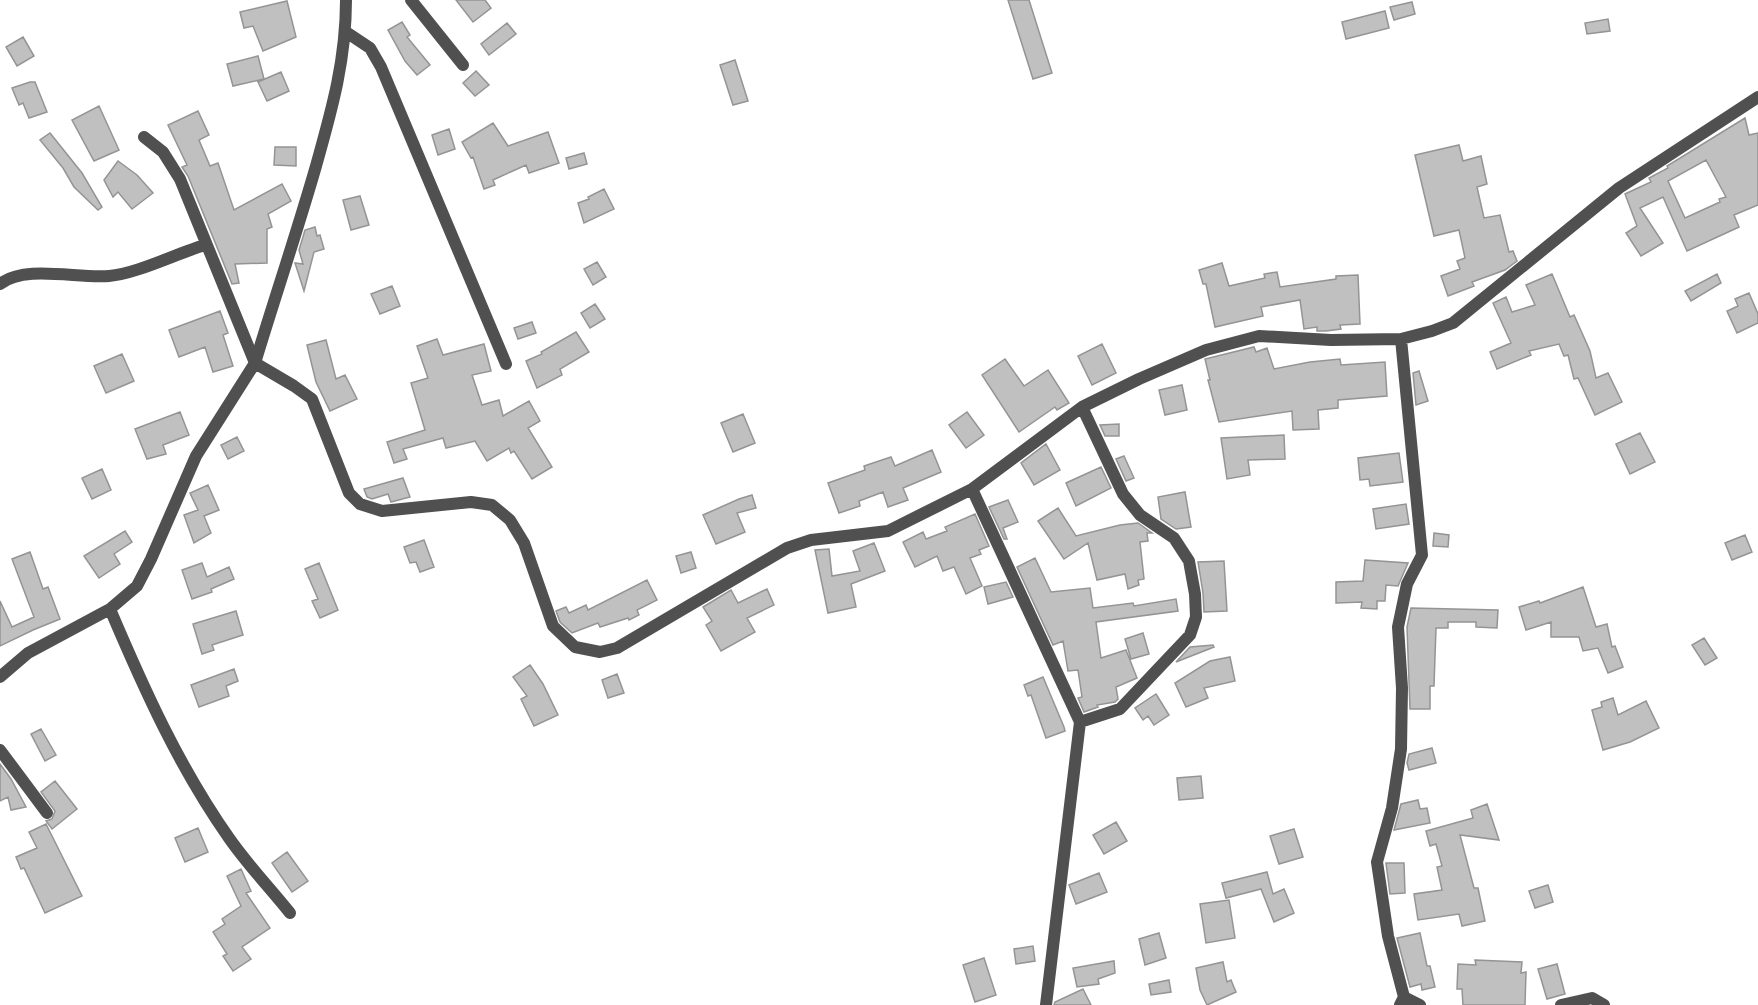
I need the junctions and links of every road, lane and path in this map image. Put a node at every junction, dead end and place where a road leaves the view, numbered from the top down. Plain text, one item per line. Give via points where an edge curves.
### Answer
1 (346, 0) edge
2 (411, 0) edge
3 (346, 32) junction
4 (463, 65) dead end
5 (1758, 97) edge
6 (144, 137) dead end
7 (206, 245) junction
8 (0, 284) edge
9 (1401, 339) junction
10 (255, 363) junction
11 (506, 364) dead end
12 (1082, 407) junction
13 (972, 489) junction
14 (110, 609) junction
15 (0, 677) edge
16 (1080, 722) junction
17 (0, 750) edge
18 (47, 813) dead end
19 (290, 913) dead end
20 (1402, 1001) edge
21 (1046, 1005) edge
22 (1420, 1005) edge
23 (1561, 1005) edge
24 (1605, 1005) edge

1 - 3 street
2 - 4 street
3 - 10 street via 337,90
3 - 11 street via 370,48 381,67
5 - 9 street via 1619,188 1453,323
6 - 7 street via 174,167
7 - 8 street via 110,276 24,274
7 - 10 street
9 - 12 street via 1259,336 1206,350
9 - 20 street via 1422,555 1407,584 1398,627 1401,749 1392,808 1377,862
10 - 13 street via 312,399 349,493 360,504 382,511 471,502 492,506 510,520 524,543 553,626 575,647 600,652 617,648 787,548 811,540 888,531
10 - 14 street via 196,456 137,586
12 - 13 street
12 - 16 street via 1123,494 1140,515 1174,538 1189,561 1196,617 1190,635 1120,709
13 - 16 street
14 - 15 street via 28,653
14 - 19 street via 181,762 230,839
16 - 21 street
17 - 18 street
20 - 22 street
23 - 24 street via 1592,998

